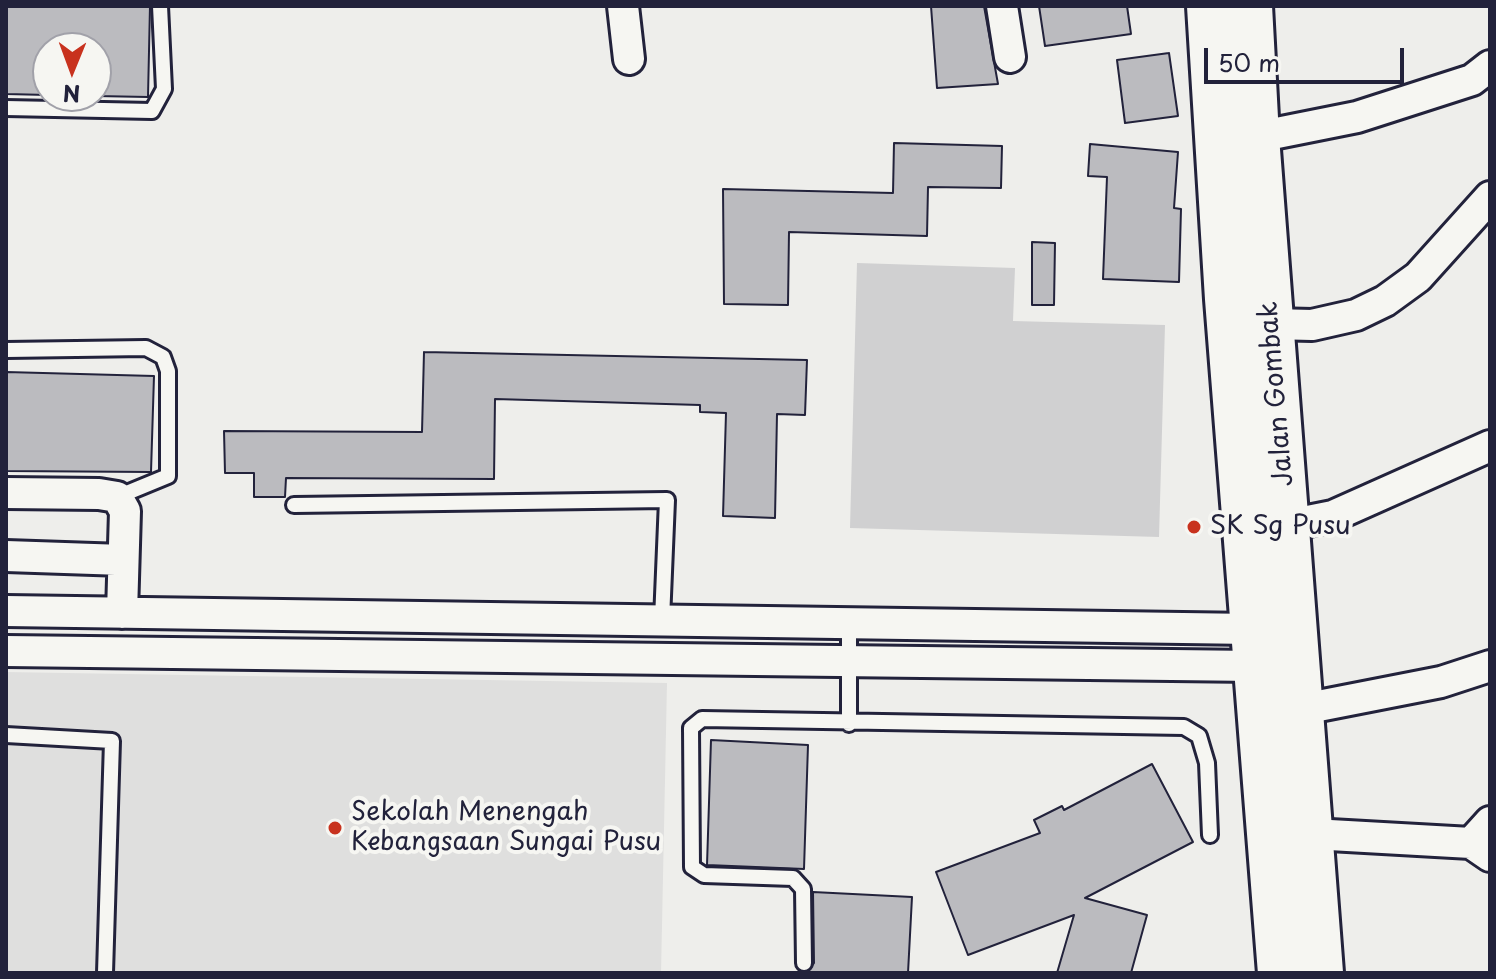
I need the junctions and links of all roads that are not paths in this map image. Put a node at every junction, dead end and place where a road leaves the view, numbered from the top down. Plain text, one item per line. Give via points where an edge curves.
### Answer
1 (160, 6) edge
2 (623, 6) edge
3 (1002, 6) edge
4 (1209, 6) edge
5 (1250, 6) edge
6 (1010, 57) dead end
7 (629, 59) dead end
8 (1490, 66) edge
9 (6, 108) edge
10 (1257, 137) junction
11 (1490, 197) edge
12 (1272, 324) junction
13 (6, 350) edge
14 (1490, 446) edge
15 (6, 493) edge
16 (117, 497) junction
17 (294, 505) dead end
18 (1288, 525) junction
19 (6, 556) edge
20 (123, 560) junction
21 (6, 611) edge
22 (122, 613) junction
23 (331, 616) junction
24 (662, 620) junction
25 (849, 622) junction
26 (1254, 647) junction
27 (6, 651) edge
28 (329, 655) junction
29 (849, 661) junction
30 (1490, 666) edge
31 (1303, 709) junction
32 (849, 724) junction
33 (6, 735) edge
34 (1312, 834) junction
35 (1210, 835) dead end
36 (1484, 840) edge
37 (804, 963) dead end
38 (105, 973) edge
39 (1280, 973) edge
40 (1321, 973) edge

1 - 9 lane via 164,89 152,111
2 - 7 street
3 - 6 street
4 - 26 main road, Jalan Gombak
5 - 10 main road, Jalan Gombak
8 - 10 street via 1472,80 1372,112
10 - 12 main road, Jalan Gombak
11 - 12 street via 1418,277 1385,301 1356,315 1312,325
12 - 18 main road, Jalan Gombak
13 - 16 lane via 146,348 163,357 168,371 168,476
14 - 18 street via 1333,516
15 - 16 street
16 - 20 street via 125,511
17 - 24 lane via 667,500
18 - 31 main road, Jalan Gombak
19 - 20 street
20 - 22 street
21 - 22 street
22 - 23 street
23 - 24 street
23 - 28 street
24 - 25 street
25 - 26 street
25 - 29 lane
26 - 29 street
26 - 39 main road, Jalan Gombak
27 - 28 street
28 - 29 street
29 - 32 lane
30 - 31 street via 1441,682
31 - 34 main road, Jalan Gombak
32 - 35 lane via 1184,727 1199,736 1207,763
32 - 37 lane via 702,719 691,728 692,867 704,875 793,878 803,889
33 - 38 lane via 112,741
34 - 36 street
34 - 40 main road, Jalan Gombak

